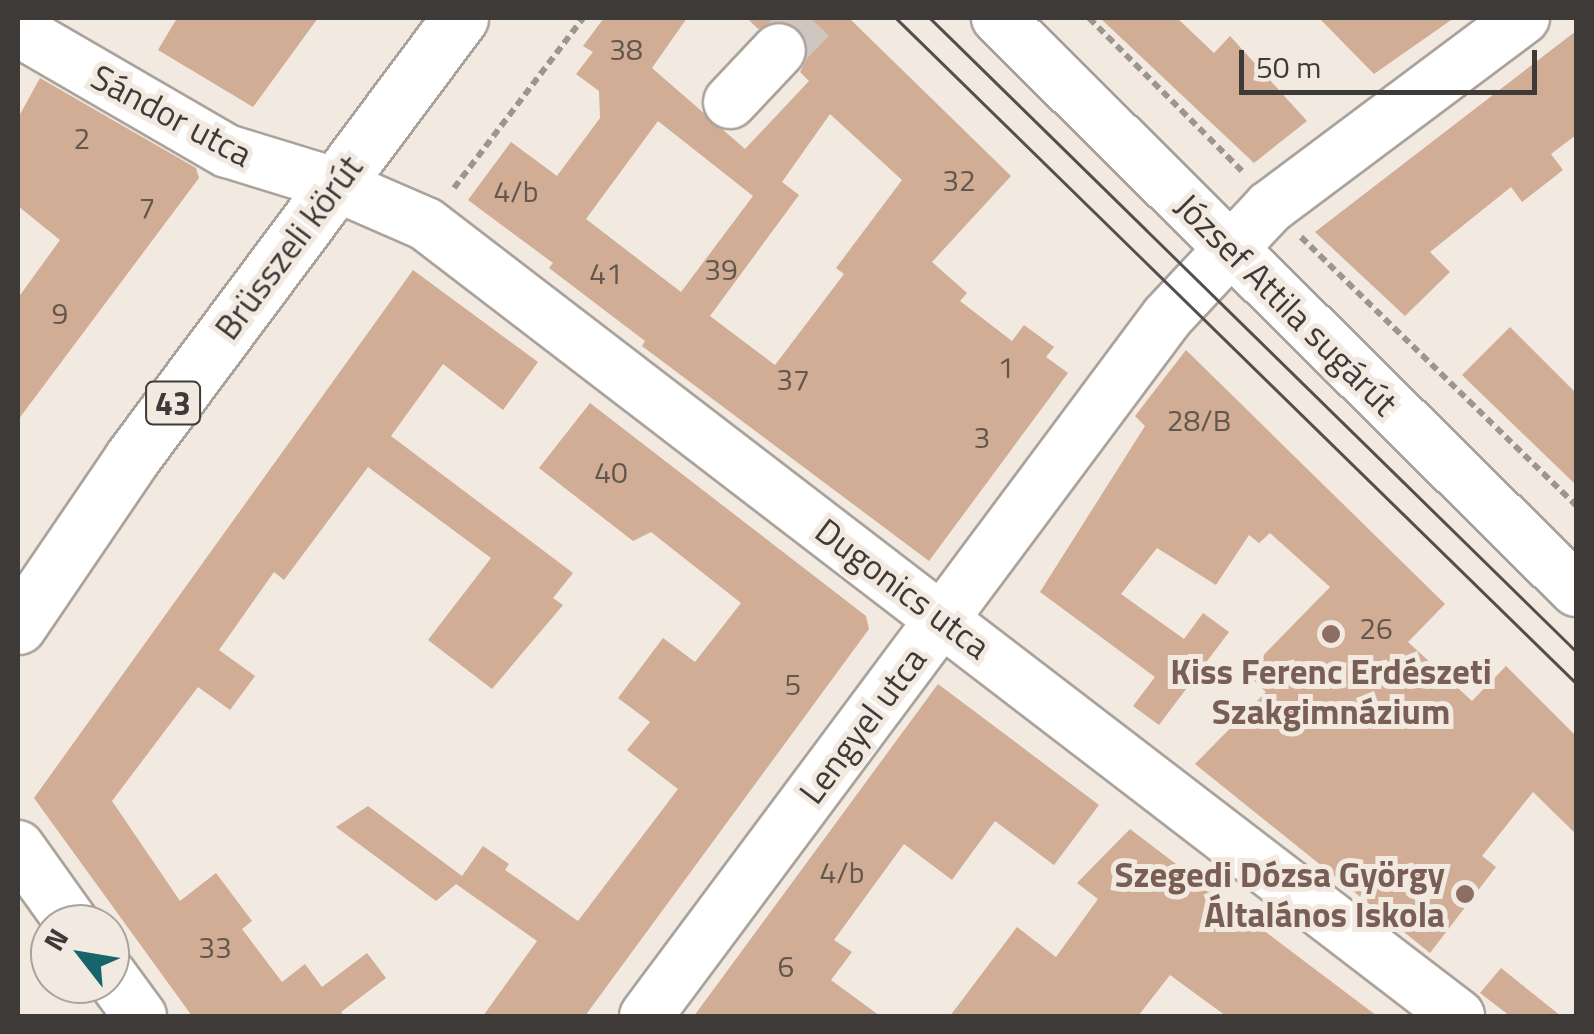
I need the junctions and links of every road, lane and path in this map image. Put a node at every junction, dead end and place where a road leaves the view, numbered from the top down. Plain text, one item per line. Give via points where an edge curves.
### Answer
1 (460, 18) edge
2 (583, 18) edge
3 (998, 18) edge
4 (1088, 18) edge
5 (1524, 18) edge
6 (18, 30) edge
7 (778, 50) tunnel mouth
8 (730, 102) dead end
9 (334, 184) junction
10 (1270, 207) junction
11 (426, 224) junction
12 (1232, 248) junction
13 (1576, 505) edge
14 (1567, 561) edge
15 (942, 618) junction
16 (18, 626) edge
17 (18, 847) edge
18 (59, 904) edge
19 (646, 1016) edge
20 (1458, 1016) edge

1 - 9 main road, Brüsszeli körút / 43
2 - 11 path
3 - 12 street, József Attila sugárút
4 - 10 path via 1237,164
5 - 10 street, Lengyel utca
6 - 9 street, Sándor utca via 226,152
7 - 8 street
9 - 11 street, Dugonics utca
9 - 16 main road, Brüsszeli körút / 43
10 - 12 street, Lengyel utca
10 - 13 path
11 - 15 street, Dugonics utca
12 - 14 street, József Attila sugárút
12 - 15 street, Lengyel utca via 1167,318
15 - 19 street, Lengyel utca
15 - 20 street, Dugonics utca
17 - 18 street

